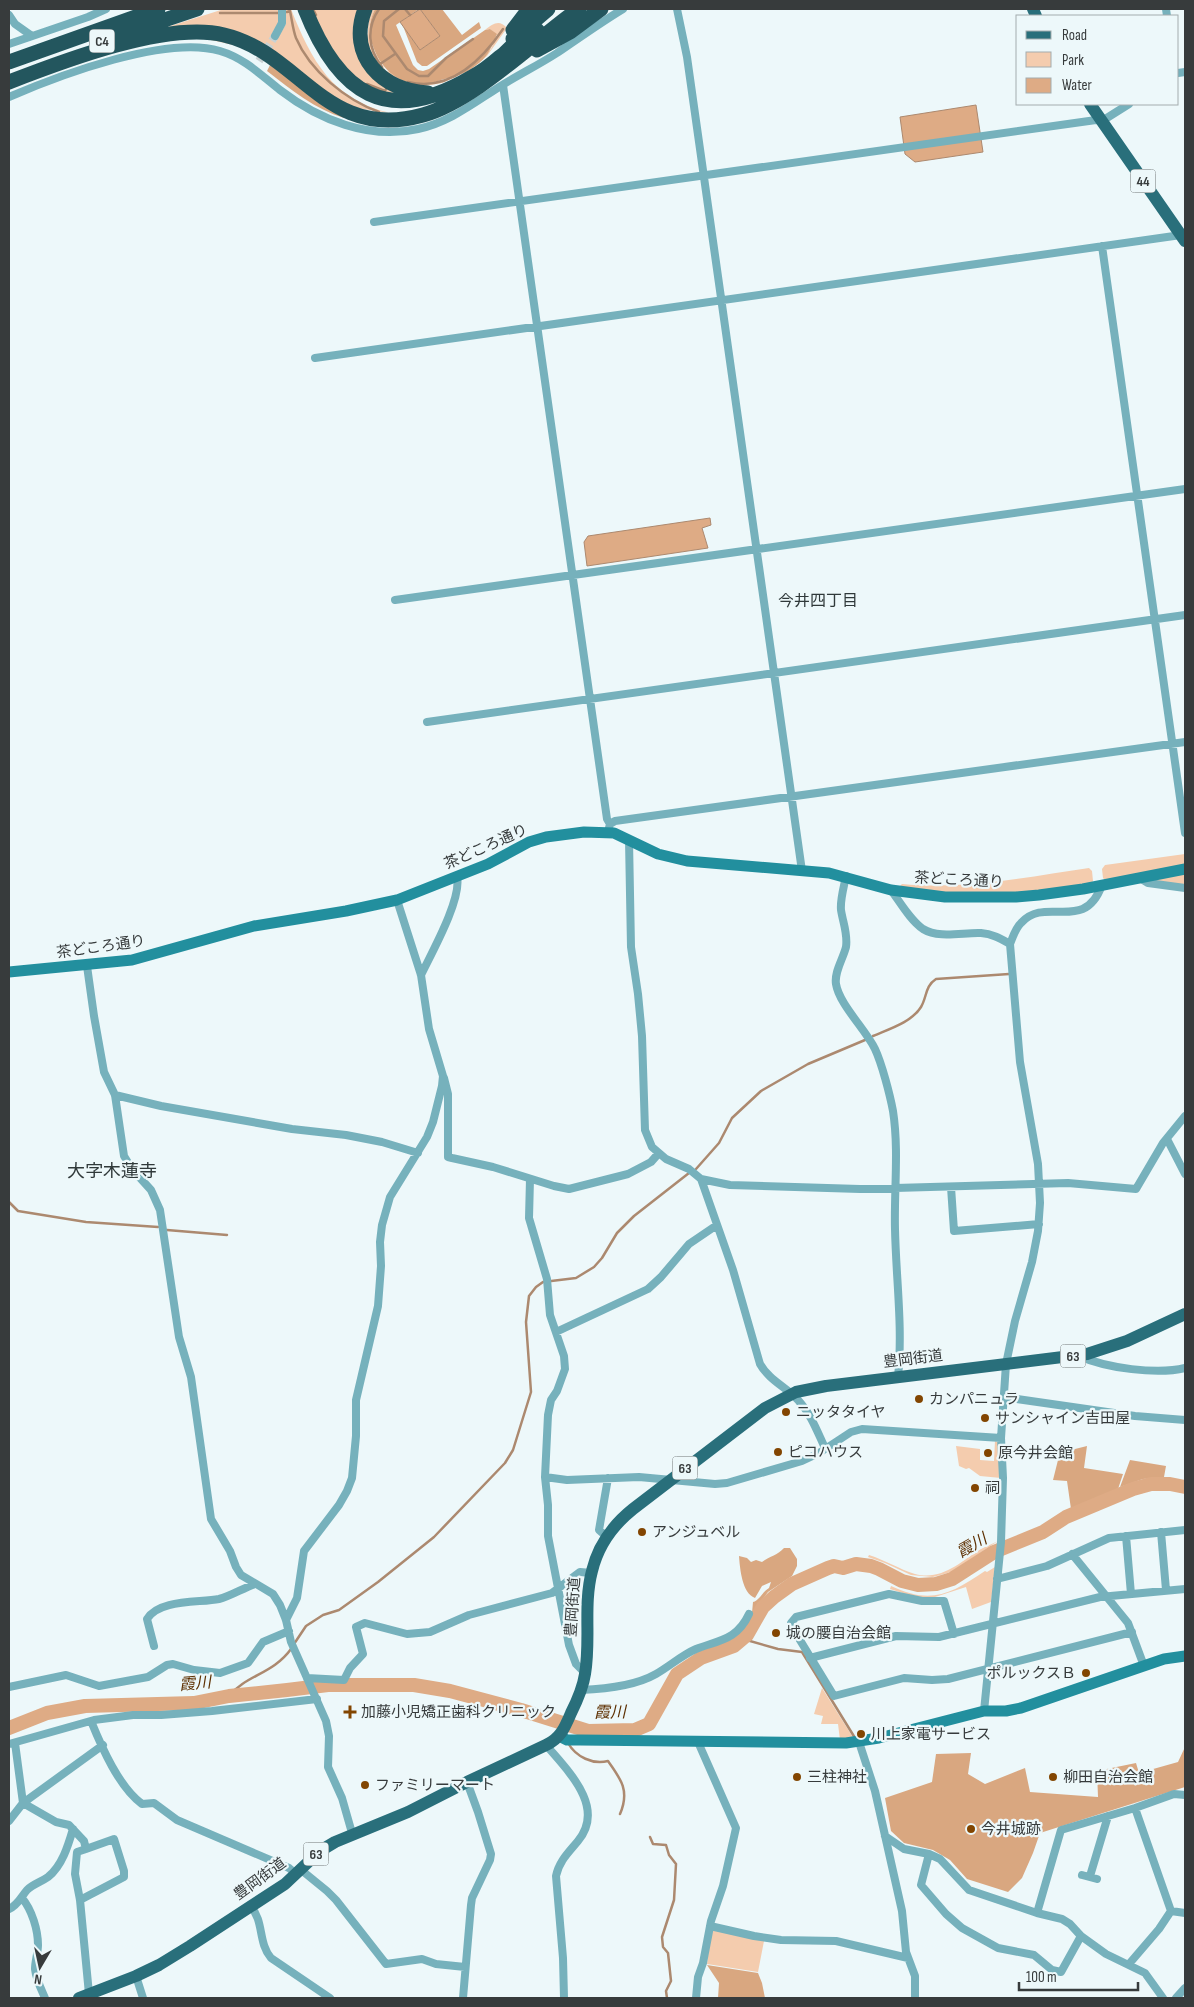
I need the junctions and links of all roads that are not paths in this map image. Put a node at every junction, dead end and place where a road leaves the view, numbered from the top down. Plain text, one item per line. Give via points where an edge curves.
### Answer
1 (106, 9) edge
2 (142, 9) edge
3 (158, 9) edge
4 (197, 9) edge
5 (282, 9) edge
6 (297, 9) edge
7 (305, 9) edge
8 (366, 9) edge
9 (528, 9) edge
10 (538, 9) edge
11 (548, 9) edge
12 (558, 9) edge
13 (569, 9) edge
14 (579, 9) edge
15 (590, 9) edge
16 (601, 9) edge
17 (623, 9) edge
18 (677, 9) edge
19 (9, 14) edge
20 (88, 33) junction
21 (32, 36) junction
22 (275, 36) tunnel mouth
23 (510, 38) junction
24 (9, 44) edge
25 (9, 62) edge
26 (514, 63) junction
27 (497, 69) junction
28 (9, 75) edge
29 (9, 82) edge
30 (443, 92) junction
31 (9, 97) edge
32 (456, 100) junction
33 (1091, 105) edge
34 (1126, 105) edge
35 (1102, 121) junction
36 (704, 175) junction
37 (521, 202) junction
38 (374, 222) dead end
39 (1183, 238) edge
40 (1102, 246) junction
41 (721, 300) junction
42 (538, 326) junction
43 (315, 358) dead end
44 (1185, 489) edge
45 (1137, 495) junction
46 (757, 549) junction
47 (573, 575) junction
48 (395, 600) dead end
49 (1185, 615) edge
50 (1155, 620) junction
51 (775, 674) junction
52 (591, 699) junction
53 (427, 722) dead end
54 (1185, 742) edge
55 (1174, 744) junction
56 (792, 797) junction
57 (609, 828) junction
58 (1185, 833) edge
59 (630, 840) junction
60 (1185, 869) edge
61 (802, 871) junction
62 (846, 876) junction
63 (457, 877) junction
64 (1140, 878) junction
65 (1102, 885) junction
66 (1185, 888) edge
67 (890, 890) junction
68 (398, 900) junction
69 (1010, 944) junction
70 (88, 966) junction
71 (9, 972) edge
72 (421, 975) junction
73 (443, 1076) junction
74 (115, 1095) junction
75 (1185, 1116) edge
76 (1167, 1139) junction
77 (418, 1153) junction
78 (658, 1154) junction
79 (1185, 1174) edge
80 (530, 1179) junction
81 (701, 1179) junction
82 (1040, 1184) junction
83 (951, 1187) junction
84 (895, 1188) junction
85 (1039, 1224) junction
86 (717, 1225) junction
87 (1185, 1314) edge
88 (556, 1332) junction
89 (1077, 1356) junction
90 (1006, 1364) junction
91 (1185, 1368) edge
92 (898, 1377) junction
93 (792, 1394) junction
94 (1003, 1397) junction
95 (1185, 1420) edge
96 (1001, 1438) junction
97 (825, 1448) junction
98 (545, 1477) junction
99 (608, 1478) junction
100 (670, 1480) junction
101 (1185, 1530) edge
102 (1160, 1532) junction
103 (1126, 1536) junction
104 (607, 1537) junction
105 (1072, 1554) junction
106 (591, 1572) junction
107 (997, 1579) junction
108 (255, 1584) junction
109 (559, 1589) junction
110 (1185, 1589) edge
111 (1166, 1590) junction
112 (1131, 1594) junction
113 (1106, 1596) junction
114 (749, 1614) dead end
115 (286, 1620) junction
116 (992, 1624) junction
117 (290, 1630) junction
118 (1132, 1632) junction
119 (954, 1634) junction
120 (154, 1646) dead end
121 (1185, 1656) edge
122 (810, 1658) junction
123 (1144, 1666) junction
124 (988, 1669) junction
125 (585, 1673) junction
126 (308, 1680) junction
127 (9, 1687) edge
128 (581, 1690) junction
129 (316, 1696) junction
130 (984, 1711) junction
131 (91, 1721) junction
132 (564, 1728) junction
133 (698, 1742) junction
134 (859, 1742) junction
135 (12, 1743) edge
136 (102, 1745) junction
137 (546, 1746) junction
138 (467, 1782) junction
139 (1185, 1796) edge
140 (23, 1803) junction
141 (1135, 1808) junction
142 (1108, 1816) junction
143 (9, 1820) edge
144 (73, 1829) junction
145 (352, 1834) junction
146 (885, 1836) junction
147 (86, 1849) junction
148 (930, 1854) junction
149 (298, 1872) junction
150 (1090, 1876) dead end
151 (22, 1898) junction
152 (80, 1900) junction
153 (251, 1907) junction
154 (9, 1909) edge
155 (1170, 1911) junction
156 (1037, 1913) junction
157 (1185, 1913) edge
158 (710, 1926) junction
159 (1081, 1936) junction
160 (908, 1958) junction
161 (1129, 1964) junction
162 (466, 1967) junction
163 (136, 1976) junction
164 (1185, 1988) edge
165 (92, 1995) edge
166 (45, 1998) edge
167 (143, 1998) edge
168 (330, 1998) edge
169 (462, 1998) edge
170 (564, 1998) edge
171 (696, 1998) edge
172 (915, 1998) edge
173 (1163, 1998) edge
174 (1176, 1998) edge

1 - 21 street
2 - 20 highway
3 - 20 highway, C4
4 - 28 highway, C4
5 - 22 street via 282,23
6 - 32 highway via 324,63 341,83 358,95 382,105 411,109
7 - 30 highway via 329,58 360,88 400,101 420,100
8 - 30 highway via 361,40 376,72 385,81 402,89
9 - 23 highway
10 - 23 highway
11 - 23 highway
12 - 23 highway via 527,33
13 - 27 highway via 517,42 499,59
14 - 27 highway
15 - 26 highway
16 - 26 highway via 570,32
17 - 27 street via 556,54
18 - 36 street
19 - 21 street via 14,24
20 - 25 highway, C4
21 - 24 street
23 - 27 highway
26 - 27 highway
27 - 30 highway
27 - 31 street via 470,107 447,120 418,129 388,132 360,129 312,111 297,102 256,64 219,50 194,46 109,60
27 - 32 highway
27 - 37 street
29 - 32 highway via 117,46 166,34 200,31 224,35 251,46 276,61 324,99 363,116 409,118
33 - 35 main road, 44
34 - 35 street
35 - 36 street
35 - 39 main road, 44
36 - 37 street
36 - 41 street
37 - 38 street
37 - 42 street
39 - 40 street
40 - 41 street
40 - 45 street
41 - 42 street
41 - 46 street
42 - 43 street
42 - 47 street
44 - 45 street
45 - 46 street
45 - 50 street
46 - 47 street
46 - 51 street
47 - 48 street
47 - 52 street
49 - 50 street
50 - 51 street
50 - 55 street
51 - 52 street
51 - 56 street
52 - 53 street
52 - 57 street
54 - 55 street
55 - 56 street
55 - 58 street
56 - 57 street via 615,822
56 - 61 street
57 - 59 street, 茶どころ通り
57 - 63 street, 茶どころ通り via 529,842
59 - 61 street, 茶どころ通り via 658,854 680,860
59 - 78 street via 631,946 642,1030 644,1125
60 - 64 street, 茶どころ通り
61 - 62 street, 茶どころ通り
62 - 67 street, 茶どころ通り
62 - 84 street via 841,909 846,945 836,983 875,1050 880,1065 893,1117
63 - 68 street, 茶どころ通り
63 - 72 street via 458,884 448,916
64 - 65 street, 茶どころ通り
64 - 66 street via 1148,883
65 - 67 street, 茶どころ通り via 1006,897 945,897
65 - 69 street via 1098,897 1085,909 1028,917 1016,929
67 - 69 street via 927,931 995,935
68 - 70 street, 茶どころ通り via 254,926 145,957
68 - 72 street
69 - 82 street via 1020,1062
70 - 71 street, 茶どころ通り
70 - 74 street via 104,1072
72 - 73 street via 430,1029
73 - 77 street via 433,1122
73 - 80 street via 448,1090 448,1157
74 - 77 street via 161,1106 382,1142
74 - 108 street via 124,1156 151,1190 160,1210 179,1337 191,1377 211,1519 241,1575
75 - 76 street
76 - 79 street
76 - 82 street via 1136,1189 1078,1183
77 - 115 street via 390,1197 382,1225 378,1306 356,1400 352,1478 339,1505 304,1551 297,1598
78 - 80 street via 651,1162 628,1174 576,1188
78 - 81 street via 689,1169
80 - 88 street via 529,1218 547,1281 550,1315
81 - 84 street via 740,1186
81 - 86 street
82 - 83 street
82 - 85 street
83 - 84 street
83 - 85 street via 954,1230
84 - 92 street via 901,1339
85 - 90 street
86 - 88 street via 690,1244 648,1289
86 - 93 street via 760,1364
87 - 89 main road, 豊岡街道 / 63 via 1127,1341
88 - 98 street via 565,1369 548,1415
89 - 90 main road, 豊岡街道 / 63
89 - 91 street via 1124,1369
90 - 92 main road, 豊岡街道 / 63
90 - 94 street
92 - 93 main road, 豊岡街道 / 63 via 819,1387
93 - 97 street via 811,1416
93 - 100 main road, 豊岡街道 / 63 via 756,1414
94 - 95 street
94 - 96 street
96 - 97 street via 866,1429 851,1432
96 - 107 street via 1003,1478
97 - 100 street via 802,1461 727,1483
98 - 99 street via 567,1480
98 - 109 street via 548,1536
99 - 100 street
99 - 104 street via 599,1530
100 - 104 main road, 豊岡街道 / 63 via 628,1513
101 - 102 street
102 - 103 street
102 - 111 street
103 - 105 street via 1099,1542
103 - 112 street
104 - 106 main road, 豊岡街道 / 63
105 - 107 street via 1041,1568
105 - 113 street
106 - 109 street via 580,1572
106 - 125 main road, 豊岡街道 / 63
107 - 116 street
108 - 115 street via 273,1594
108 - 120 street via 220,1598 156,1610 147,1619
109 - 125 street via 570,1650 576,1664
109 - 126 street via 552,1594 469,1615 430,1632 407,1634 365,1623 356,1627 363,1654 344,1680
110 - 111 street
111 - 112 street
112 - 113 street
113 - 116 street
113 - 118 street
114 - 128 street via 730,1637 688,1653 647,1679
115 - 117 street
116 - 119 street
116 - 124 street
117 - 126 street via 291,1642
117 - 127 street via 263,1642 248,1663 220,1673 173,1664 148,1677 99,1686 66,1675
118 - 123 street
118 - 124 street
119 - 122 street via 935,1638 896,1636
119 - 122 street via 944,1601 922,1601 889,1594 794,1618 792,1627
121 - 123 street
122 - 124 street via 834,1696 904,1678 943,1680
123 - 130 street via 1020,1708
124 - 130 street
125 - 128 main road, 豊岡街道 / 63
126 - 129 street
128 - 132 main road, 豊岡街道 / 63
129 - 131 street via 212,1712 133,1715
129 - 145 street via 329,1736 328,1767 342,1798
130 - 134 street
131 - 135 street
131 - 136 street
132 - 133 street via 573,1740
132 - 137 main road, 豊岡街道 / 63
133 - 134 street
133 - 158 street via 736,1828
134 - 146 street via 875,1790
135 - 140 street
136 - 140 street
136 - 149 street via 122,1786 142,1804 154,1803 177,1820
137 - 138 main road, 豊岡街道 / 63
137 - 170 street via 574,1780 589,1810 583,1834 560,1863 556,1876
138 - 145 main road, 豊岡街道 / 63 via 401,1815
138 - 162 street via 490,1854 472,1898
139 - 141 street via 1174,1794
140 - 143 street
140 - 144 street
141 - 142 street
141 - 155 street
142 - 150 street
142 - 156 street via 1061,1830
144 - 147 street via 84,1840
144 - 151 street via 64,1857 48,1877 33,1885
145 - 149 main road, 豊岡街道 / 63 via 320,1851
146 - 148 street via 904,1849
146 - 160 street via 902,1911
147 - 152 street via 77,1852 76,1860
147 - 152 street via 114,1839 124,1877
148 - 156 street via 947,1865 969,1890
148 - 159 street via 921,1885 962,1928 998,1948 1034,1955 1052,1970 1060,1972
149 - 153 main road, 豊岡街道 / 63
149 - 162 street via 336,1900 386,1964 422,1959
151 - 154 street
151 - 166 street via 31,1912 38,1944 36,1975
152 - 165 street
153 - 163 main road, 豊岡街道 / 63
153 - 168 street via 262,1927 270,1958
155 - 157 street
155 - 161 street
156 - 159 street via 1062,1919
158 - 160 street via 781,1940 836,1941
158 - 171 street
159 - 161 street via 1106,1954
160 - 172 street via 915,1976
161 - 173 street via 1145,1973
162 - 169 street
163 - 165 main road, 豊岡街道 / 63
163 - 167 street
164 - 174 street

